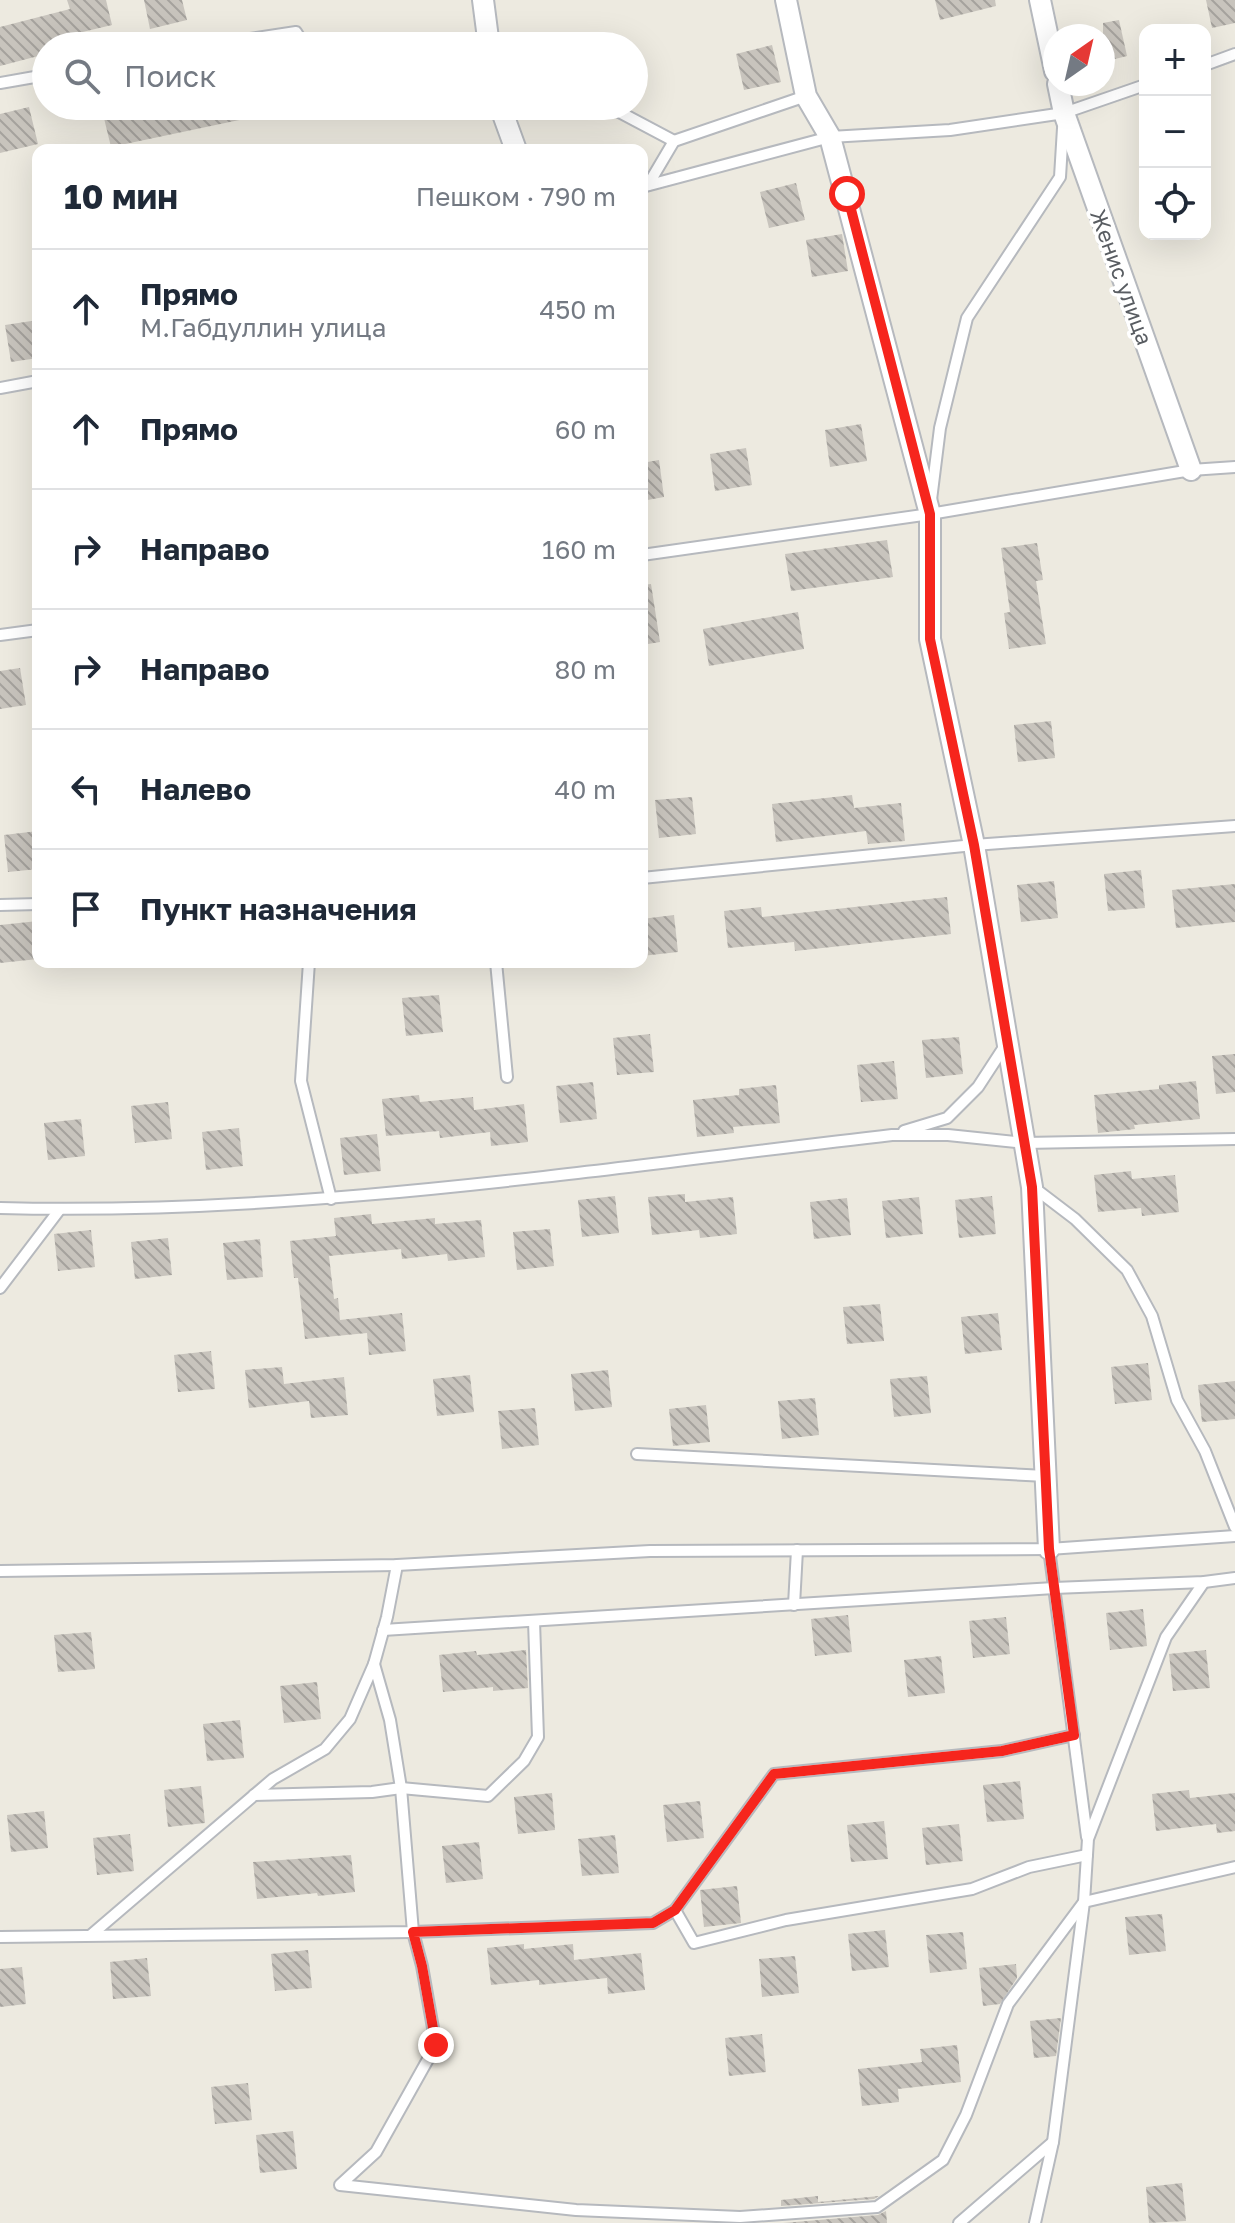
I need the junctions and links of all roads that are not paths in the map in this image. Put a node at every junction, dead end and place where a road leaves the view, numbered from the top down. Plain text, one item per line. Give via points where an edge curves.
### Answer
1 (483, 0) edge
2 (786, 0) edge
3 (1040, 0) edge
4 (1045, 24) edge
5 (487, 32) edge
6 (1235, 54) edge
7 (1211, 63) edge
8 (32, 77) edge
9 (0, 83) edge
10 (1139, 87) edge
11 (806, 96) junction
12 (1060, 96) edge
13 (1064, 113) junction
14 (505, 120) edge
15 (634, 120) edge
16 (830, 137) junction
17 (674, 141) junction
18 (514, 144) edge
19 (648, 181) edge
20 (648, 185) edge
21 (32, 382) edge
22 (0, 388) edge
23 (1235, 467) edge
24 (1191, 470) junction
25 (930, 514) junction
26 (648, 554) edge
27 (32, 631) edge
28 (0, 635) edge
29 (1235, 826) edge
30 (974, 845) junction
31 (648, 877) edge
32 (32, 904) edge
33 (0, 905) edge
34 (309, 968) edge
35 (497, 968) edge
36 (1008, 1043) junction
37 (507, 1077) dead end
38 (892, 1135) junction
39 (1235, 1139) edge
40 (1025, 1143) junction
41 (1032, 1187) junction
42 (331, 1199) junction
43 (0, 1208) edge
44 (60, 1209) junction
45 (0, 1288) edge
46 (637, 1454) dead end
47 (1046, 1476) junction
48 (1235, 1527) edge
49 (1235, 1536) edge
50 (1049, 1549) junction
51 (797, 1550) junction
52 (397, 1565) junction
53 (0, 1571) edge
54 (1235, 1578) edge
55 (1204, 1582) junction
56 (1054, 1588) junction
57 (794, 1605) junction
58 (534, 1621) junction
59 (383, 1630) junction
60 (374, 1664) junction
61 (1074, 1735) junction
62 (401, 1788) junction
63 (254, 1795) junction
64 (1088, 1839) junction
65 (1087, 1855) junction
66 (1235, 1867) edge
67 (1084, 1902) junction
68 (675, 1910) junction
69 (413, 1932) junction
70 (91, 1935) junction
71 (0, 1937) edge
72 (1053, 2142) junction
73 (959, 2223) edge
74 (1035, 2223) edge

1 - 5 street
2 - 11 street
3 - 4 street
6 - 7 lane
8 - 9 lane
10 - 13 lane
11 - 16 street
11 - 17 lane
12 - 13 street, Женис улица
13 - 16 lane via 950,130
13 - 24 street, Женис улица
13 - 25 lane via 1060,177 967,318 940,428
14 - 18 street
15 - 17 lane
16 - 20 lane
16 - 25 street
17 - 19 lane
21 - 22 lane
23 - 24 lane
24 - 25 lane
25 - 26 lane
25 - 30 street via 930,639
27 - 28 lane
29 - 30 lane
30 - 31 lane
30 - 36 street
32 - 33 lane
34 - 42 lane via 301,1081
35 - 37 lane
36 - 38 lane via 978,1087 947,1118
36 - 40 street
38 - 40 lane
38 - 42 lane
39 - 40 lane
40 - 41 street
41 - 47 street
41 - 48 lane via 1075,1219 1127,1270 1152,1316 1177,1400 1205,1451
42 - 44 lane
43 - 44 lane
44 - 45 lane
46 - 47 lane
47 - 50 street
49 - 50 lane
50 - 51 lane
50 - 56 lane
51 - 52 lane via 650,1551
51 - 57 lane
52 - 53 lane
52 - 59 lane
54 - 55 lane
55 - 56 lane
55 - 64 lane via 1166,1637
56 - 57 lane
56 - 61 lane
57 - 58 lane
58 - 59 lane
58 - 62 lane via 538,1737 524,1761 488,1796
59 - 60 lane
60 - 62 lane
60 - 63 lane via 350,1719 325,1749
61 - 64 lane
61 - 68 lane via 1002,1751 774,1774
62 - 63 lane
62 - 69 lane
63 - 70 lane
64 - 65 lane
65 - 67 lane
65 - 68 lane via 1029,1867 972,1889 786,1920 694,1943
66 - 67 lane
67 - 69 lane via 1008,2004 943,2160 877,2207 740,2217 576,2210 340,2185 376,2152 436,2045
67 - 72 lane
68 - 69 lane via 653,1923
69 - 70 lane
70 - 71 lane
72 - 73 lane
72 - 74 lane

